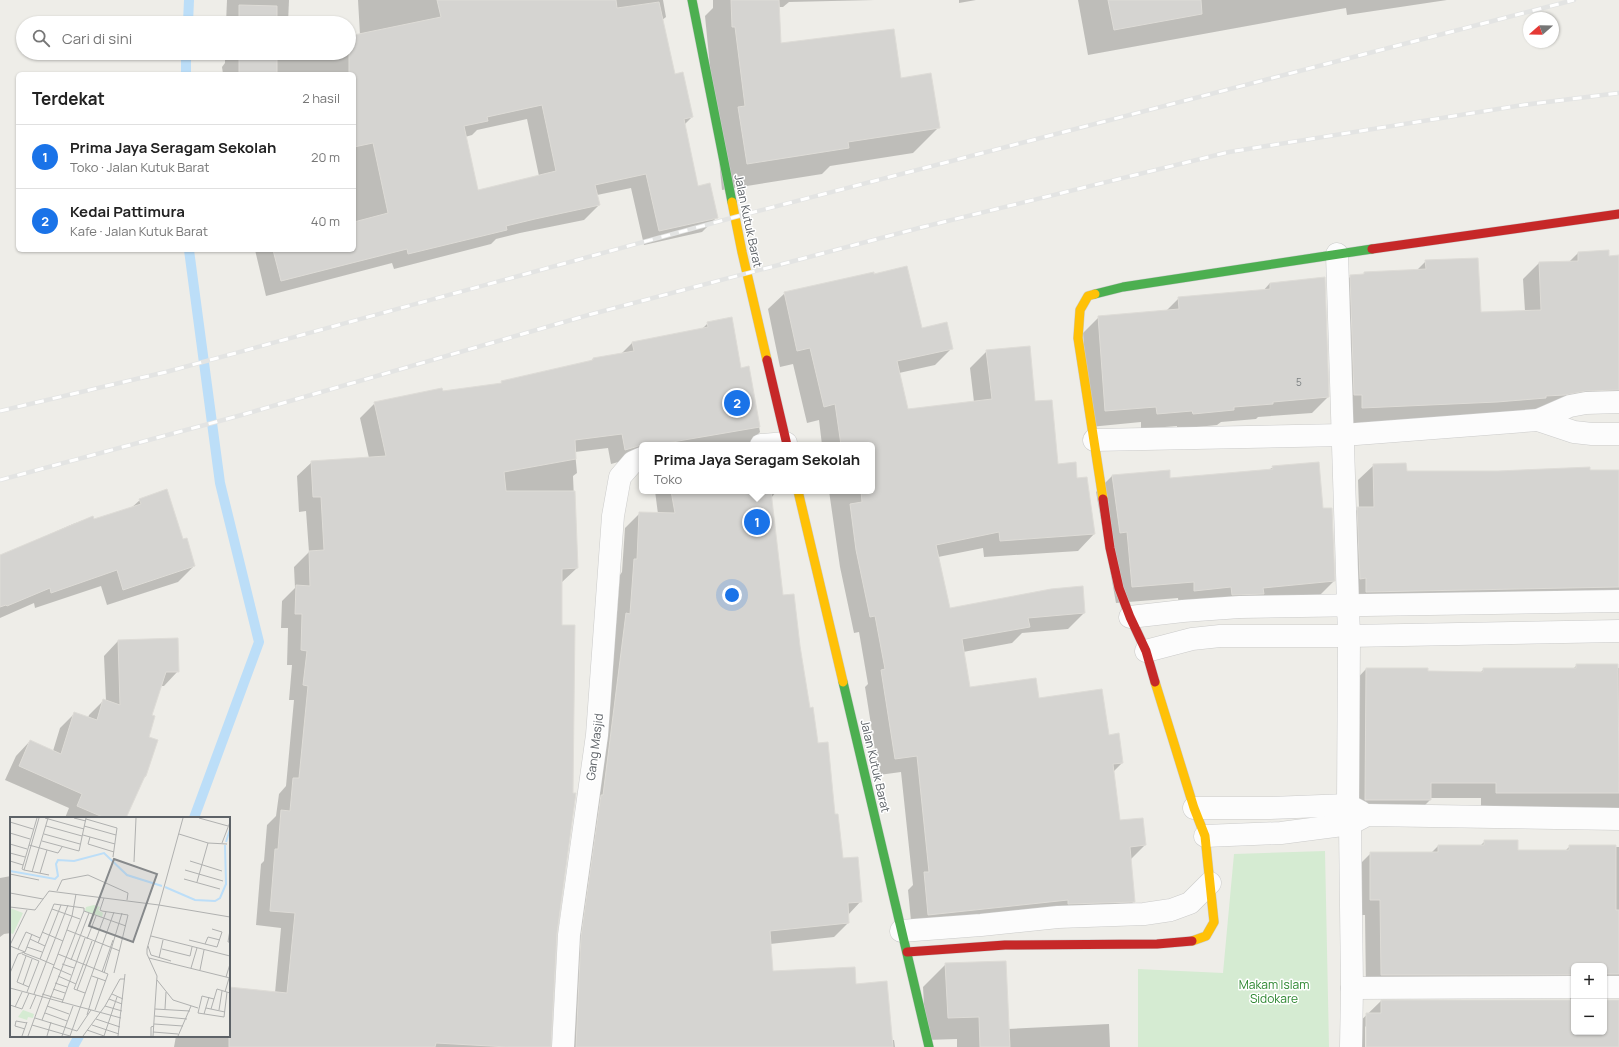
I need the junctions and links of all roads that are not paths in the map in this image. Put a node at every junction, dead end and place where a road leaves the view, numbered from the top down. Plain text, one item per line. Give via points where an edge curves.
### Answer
1 (692, 0) edge
2 (1619, 214) edge
3 (1337, 254) junction
4 (1619, 402) edge
5 (1538, 420) junction
6 (1619, 434) edge
7 (1343, 435) junction
8 (1094, 440) junction
9 (787, 442) edge
10 (639, 459) edge
11 (799, 494) edge
12 (1614, 601) edge
13 (1348, 606) junction
14 (1130, 617) junction
15 (1613, 631) edge
16 (1349, 636) junction
17 (1146, 651) junction
18 (1194, 808) junction
19 (1355, 815) junction
20 (1619, 819) edge
21 (1205, 836) junction
22 (1210, 883) junction
23 (901, 931) junction
24 (907, 952) junction
25 (1619, 986) edge
26 (1571, 987) edge
27 (1607, 987) edge
28 (1352, 988) junction
29 (563, 1047) edge
30 (929, 1047) edge
31 (1351, 1047) edge

1 - 9 street, Jalan Kutuk Barat via 742,252
2 - 3 street
3 - 7 street
3 - 8 street via 1123,287 1088,296 1080,310 1078,338
4 - 5 street via 1570,406
5 - 6 street via 1574,432
5 - 7 street
7 - 8 street
7 - 13 street
8 - 14 street via 1110,548 1119,588
10 - 29 street, Gang Masjid via 633,462 620,477 613,516 597,735 569,935
11 - 23 street, Jalan Kutuk Barat
12 - 13 street
12 - 15 street
13 - 14 street via 1240,607
13 - 16 street
14 - 17 street
15 - 16 street
16 - 17 street via 1220,636 1192,639
16 - 19 street
17 - 18 street
18 - 19 street via 1269,808
18 - 21 street
19 - 20 street
19 - 21 street via 1282,833
19 - 28 street
21 - 22 street
22 - 23 street via 1190,903 1171,910
22 - 24 street via 1214,922 1206,936 1195,941 1157,944 1005,945
23 - 24 street, Jalan Kutuk Barat
24 - 30 street, Jalan Kutuk Barat
25 - 27 street
26 - 28 street
28 - 31 street

